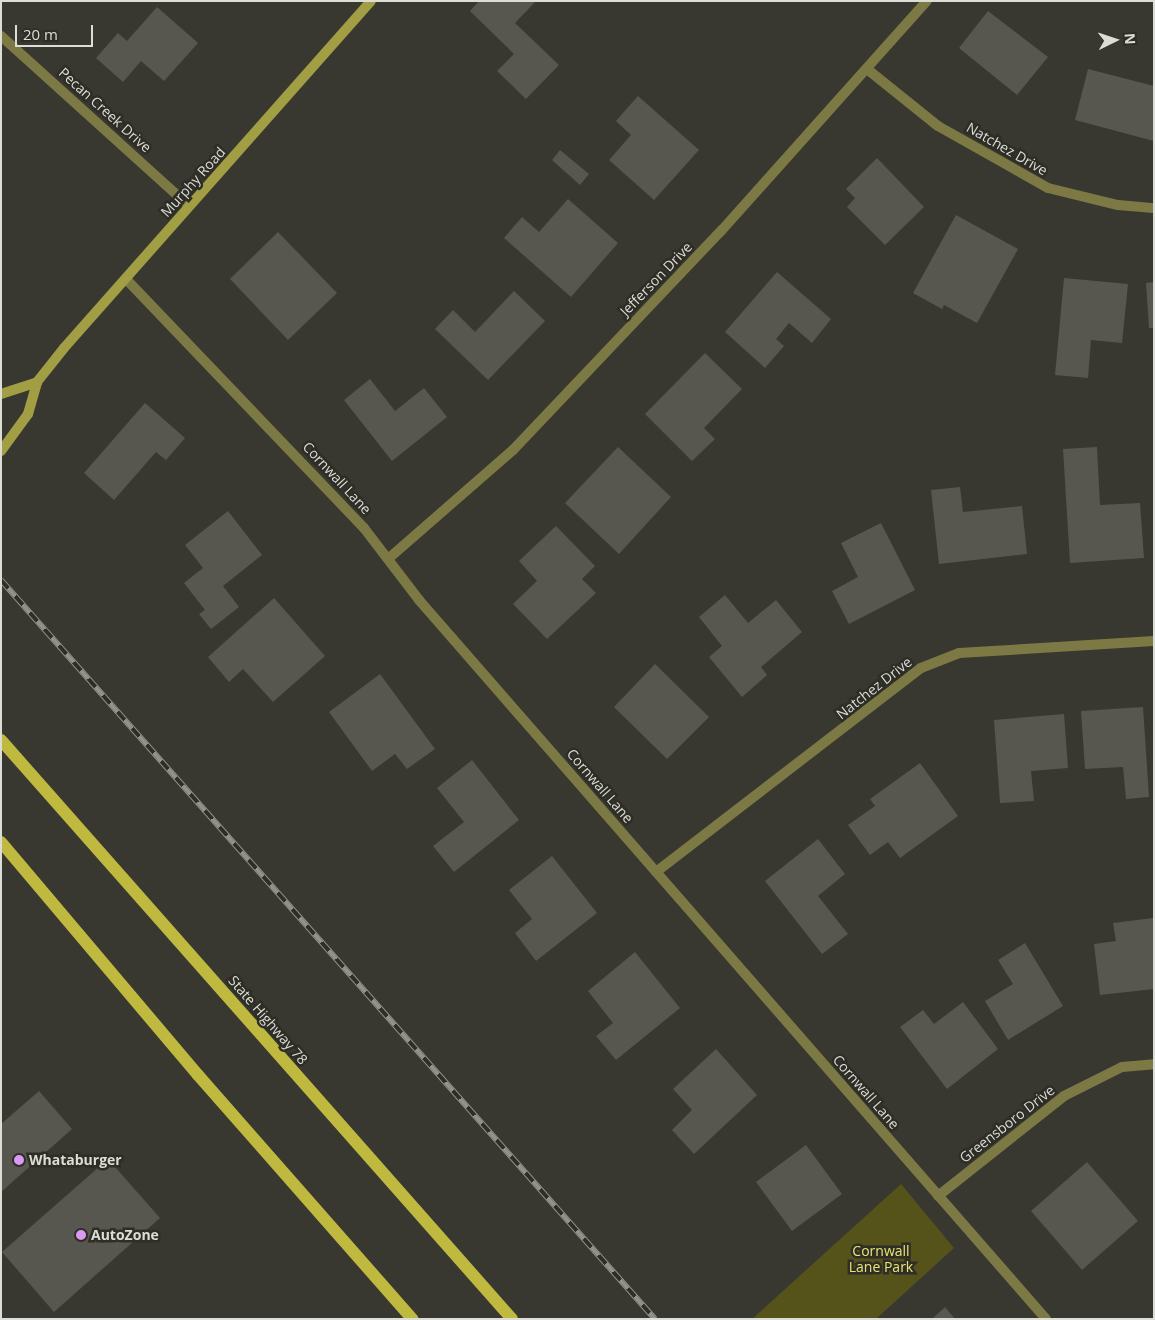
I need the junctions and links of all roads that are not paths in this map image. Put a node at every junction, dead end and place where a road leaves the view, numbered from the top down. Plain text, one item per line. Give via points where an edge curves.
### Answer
1 (371, 1) edge
2 (927, 1) edge
3 (1, 36) edge
4 (867, 68) junction
5 (189, 206) junction
6 (1154, 208) edge
7 (126, 279) junction
8 (37, 382) junction
9 (1, 394) edge
10 (1, 451) edge
11 (388, 559) junction
12 (1154, 641) edge
13 (1, 740) edge
14 (1, 842) edge
15 (656, 872) junction
16 (1154, 1064) edge
17 (938, 1196) junction
18 (412, 1319) edge
19 (512, 1319) edge
20 (1046, 1319) edge

1 - 5 main road, Murphy Road
2 - 4 street, Jefferson Drive
3 - 5 street, Pecan Creek Drive
4 - 6 street, Natchez Drive via 938,126 1048,188 1118,205
4 - 11 street, Jefferson Drive via 722,230 513,450
5 - 7 main road, Murphy Road
7 - 8 main road, Murphy Road
7 - 11 street, Cornwall Lane via 287,444
8 - 9 main road
8 - 10 main road, Murphy Road via 28,414
11 - 15 street, Cornwall Lane via 419,600
12 - 15 street, Natchez Drive via 959,653 922,668
13 - 19 main road, State Highway 78
14 - 18 main road via 198,1075
15 - 17 street, Cornwall Lane
16 - 17 street, Greensboro Drive via 1122,1067 1064,1096
17 - 20 street, Cornwall Lane

